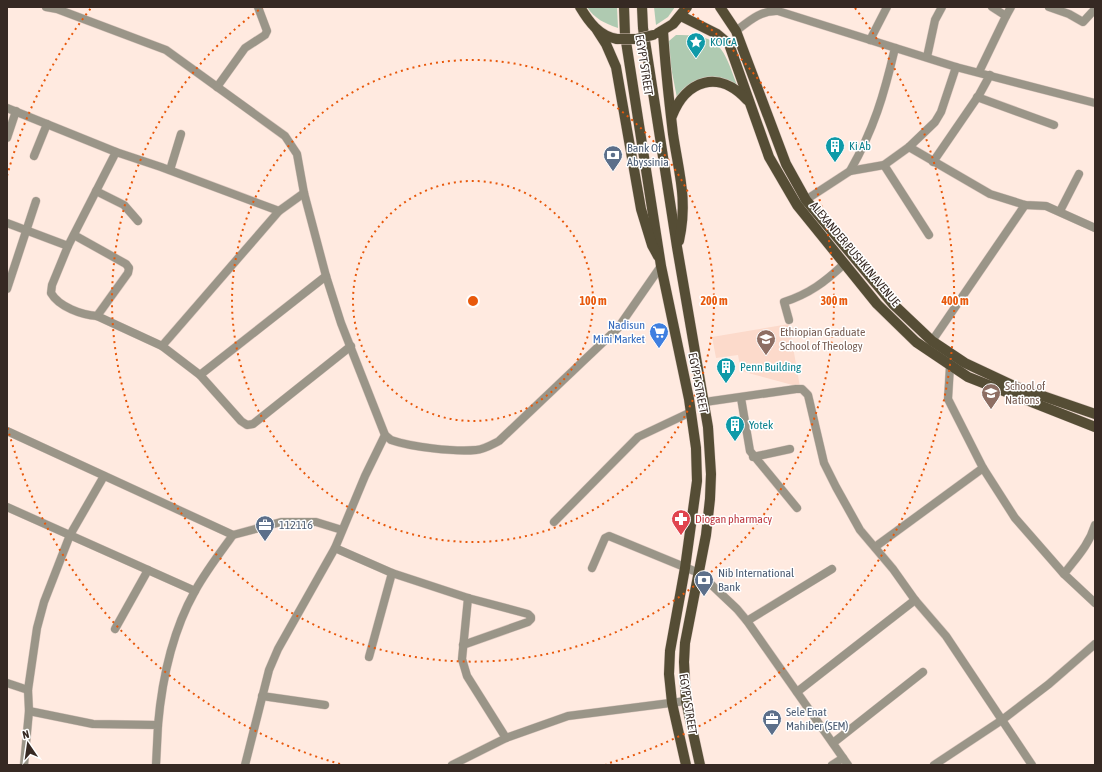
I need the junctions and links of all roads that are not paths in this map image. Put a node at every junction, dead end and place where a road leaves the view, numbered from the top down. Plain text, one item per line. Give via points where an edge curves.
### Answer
1 (46, 7) edge
2 (258, 7) edge
3 (580, 7) edge
4 (624, 7) edge
5 (642, 7) edge
6 (687, 7) edge
7 (720, 7) edge
8 (887, 7) edge
9 (942, 7) edge
10 (992, 7) edge
11 (1011, 7) edge
12 (1049, 7) edge
13 (56, 8) edge
14 (1095, 9) edge
15 (759, 11) edge
16 (681, 16) junction
17 (1006, 16) junction
18 (597, 30) junction
19 (736, 31) junction
20 (658, 33) junction
21 (870, 40) junction
22 (895, 48) junction
23 (927, 57) junction
24 (956, 67) junction
25 (979, 72) junction
26 (990, 76) junction
27 (216, 87) junction
28 (978, 97) junction
29 (748, 101) junction
30 (1095, 103) edge
31 (7, 108) edge
32 (16, 111) junction
33 (672, 116) junction
34 (47, 124) junction
35 (1054, 124) dead end
36 (181, 134) dead end
37 (7, 138) edge
38 (909, 148) junction
39 (116, 152) junction
40 (34, 156) dead end
41 (933, 162) junction
42 (884, 165) junction
43 (170, 170) junction
44 (850, 171) junction
45 (1079, 174) dead end
46 (96, 191) junction
47 (304, 193) junction
48 (806, 200) junction
49 (36, 201) dead end
50 (796, 205) junction
51 (1025, 205) junction
52 (279, 211) junction
53 (1060, 212) junction
54 (138, 221) dead end
55 (7, 223) edge
56 (1095, 228) edge
57 (28, 231) junction
58 (74, 235) junction
59 (929, 235) dead end
60 (68, 246) junction
61 (677, 246) junction
62 (661, 264) junction
63 (844, 264) junction
64 (326, 276) junction
65 (7, 289) edge
66 (893, 304) junction
67 (886, 312) junction
68 (97, 316) junction
69 (789, 320) dead end
70 (932, 341) junction
71 (162, 346) junction
72 (351, 346) junction
73 (950, 366) junction
74 (200, 375) junction
75 (741, 398) junction
76 (705, 402) junction
77 (691, 412) junction
78 (1095, 414) edge
79 (1095, 427) edge
80 (7, 431) edge
81 (385, 435) junction
82 (790, 449) dead end
83 (753, 457) junction
84 (983, 468) junction
85 (104, 476) junction
86 (7, 507) edge
87 (797, 508) dead end
88 (554, 522) dead end
89 (1095, 525) edge
90 (342, 530) junction
91 (70, 535) junction
92 (233, 535) junction
93 (875, 547) junction
94 (335, 548) junction
95 (592, 568) dead end
96 (685, 568) junction
97 (832, 569) dead end
98 (148, 570) junction
99 (392, 573) junction
100 (699, 573) junction
101 (1064, 574) junction
102 (195, 591) junction
103 (468, 598) junction
104 (915, 600) junction
105 (1095, 603) edge
106 (747, 621) junction
107 (116, 629) dead end
108 (1095, 644) edge
109 (463, 645) junction
110 (369, 657) dead end
111 (923, 672) dead end
112 (7, 683) edge
113 (28, 690) junction
114 (797, 692) junction
115 (262, 696) junction
116 (672, 702) junction
117 (686, 702) junction
118 (326, 705) dead end
119 (29, 711) junction
120 (1002, 720) junction
121 (158, 725) junction
122 (506, 738) junction
123 (833, 743) junction
124 (843, 758) junction
125 (24, 765) edge
126 (156, 765) edge
127 (245, 765) edge
128 (452, 765) edge
129 (686, 765) edge
130 (700, 765) edge
131 (832, 765) edge
132 (848, 765) edge
133 (934, 765) edge
134 (1032, 765) edge

1 - 13 street
2 - 27 street via 267,31 266,35 245,48
3 - 18 main road
4 - 62 main road, EGYPT STREET via 625,35
5 - 61 main road, EGYPT STREET via 643,28
6 - 16 main road
7 - 19 main road, ALEXANDER PUSHKIN AVENUE
8 - 21 street
9 - 23 street via 936,20
10 - 17 street
11 - 17 street
12 - 14 street via 1083,22
13 - 27 street via 166,50
15 - 19 street
15 - 21 street via 778,11
16 - 20 main road via 674,24
16 - 29 main road, ALEXANDER PUSHKIN AVENUE via 717,34 729,44
17 - 25 street
18 - 20 main road, bridge via 609,38 617,39 636,39
18 - 62 main road via 616,67 641,209
19 - 48 main road, ALEXANDER PUSHKIN AVENUE via 786,164
20 - 33 main road
21 - 22 street
22 - 23 street
22 - 44 street via 883,98 866,143
23 - 24 street
24 - 25 street
24 - 38 street via 941,112 935,122
25 - 26 street
26 - 28 street
26 - 30 street
27 - 47 street via 285,136 297,154
28 - 35 street
28 - 41 street
29 - 33 main road via 732,87 717,81 701,83 693,86 684,95
29 - 50 main road, ALEXANDER PUSHKIN AVENUE via 769,157
31 - 32 street
32 - 34 street
32 - 37 street
33 - 61 main road via 683,197 682,226
34 - 39 street
34 - 40 street
36 - 43 street
38 - 41 street
38 - 42 street
39 - 43 street
39 - 46 street
41 - 51 street via 990,194
42 - 44 street
42 - 59 street
43 - 52 street
44 - 48 street
45 - 53 street
46 - 54 street via 124,205
46 - 58 street
47 - 52 street
47 - 64 street
48 - 50 street
48 - 66 main road, ALEXANDER PUSHKIN AVENUE
49 - 57 street
50 - 63 main road, ALEXANDER PUSHKIN AVENUE
51 - 53 street via 1046,206
51 - 70 street
52 - 71 street
53 - 56 street
55 - 57 street
57 - 60 street
57 - 65 street
58 - 60 street
58 - 68 street via 129,268
60 - 68 street via 52,285 53,298 68,307
61 - 76 main road, EGYPT STREET
62 - 77 main road, EGYPT STREET
62 - 81 street via 618,328 499,440 476,450 398,442
63 - 67 main road, ALEXANDER PUSHKIN AVENUE
63 - 69 street via 803,296 784,302
64 - 72 street
64 - 74 street
66 - 67 main road
66 - 70 main road, ALEXANDER PUSHKIN AVENUE
67 - 73 main road, ALEXANDER PUSHKIN AVENUE via 916,342
68 - 71 street
70 - 78 main road, ALEXANDER PUSHKIN AVENUE via 951,355 991,377
71 - 74 street
72 - 74 street via 253,424 247,425 241,421
72 - 81 street
73 - 79 main road, ALEXANDER PUSHKIN AVENUE via 968,377
73 - 84 street via 948,399
75 - 76 street
75 - 83 street
75 - 93 street via 796,389 802,389 808,395 824,463 860,530
76 - 100 main road, EGYPT STREET via 711,474 706,535
77 - 88 street via 638,437
77 - 96 main road, EGYPT STREET via 697,481
80 - 85 street
81 - 90 street
82 - 83 street
83 - 87 street
84 - 93 street
84 - 101 street via 1015,518
85 - 91 street
85 - 92 street
86 - 91 street
89 - 101 street via 1084,549
90 - 92 street via 316,522 281,522
90 - 94 street
91 - 98 street
91 - 113 street via 44,602 37,628
92 - 102 street
93 - 104 street
94 - 99 street
94 - 115 street via 278,649 268,670
95 - 96 street via 605,538 610,536
96 - 100 street
96 - 116 main road, EGYPT STREET via 670,652
97 - 106 street
98 - 102 street
98 - 107 street
99 - 103 street
99 - 110 street
100 - 106 street
100 - 117 main road, EGYPT STREET via 685,643
101 - 105 street
102 - 121 street via 178,631 165,672
103 - 109 street
103 - 109 street via 528,614 531,620
104 - 114 street
104 - 120 street via 946,636
106 - 114 street
108 - 120 street
109 - 122 street via 462,659 467,676
111 - 123 street
112 - 113 street
113 - 119 street
114 - 123 street
115 - 118 street
115 - 127 street
116 - 117 street
116 - 122 street via 568,716
116 - 129 main road, EGYPT STREET
117 - 130 main road, EGYPT STREET
119 - 121 street via 93,724
119 - 125 street
120 - 133 street
120 - 134 street
121 - 126 street
122 - 128 street
123 - 124 street
124 - 131 street
124 - 132 street

